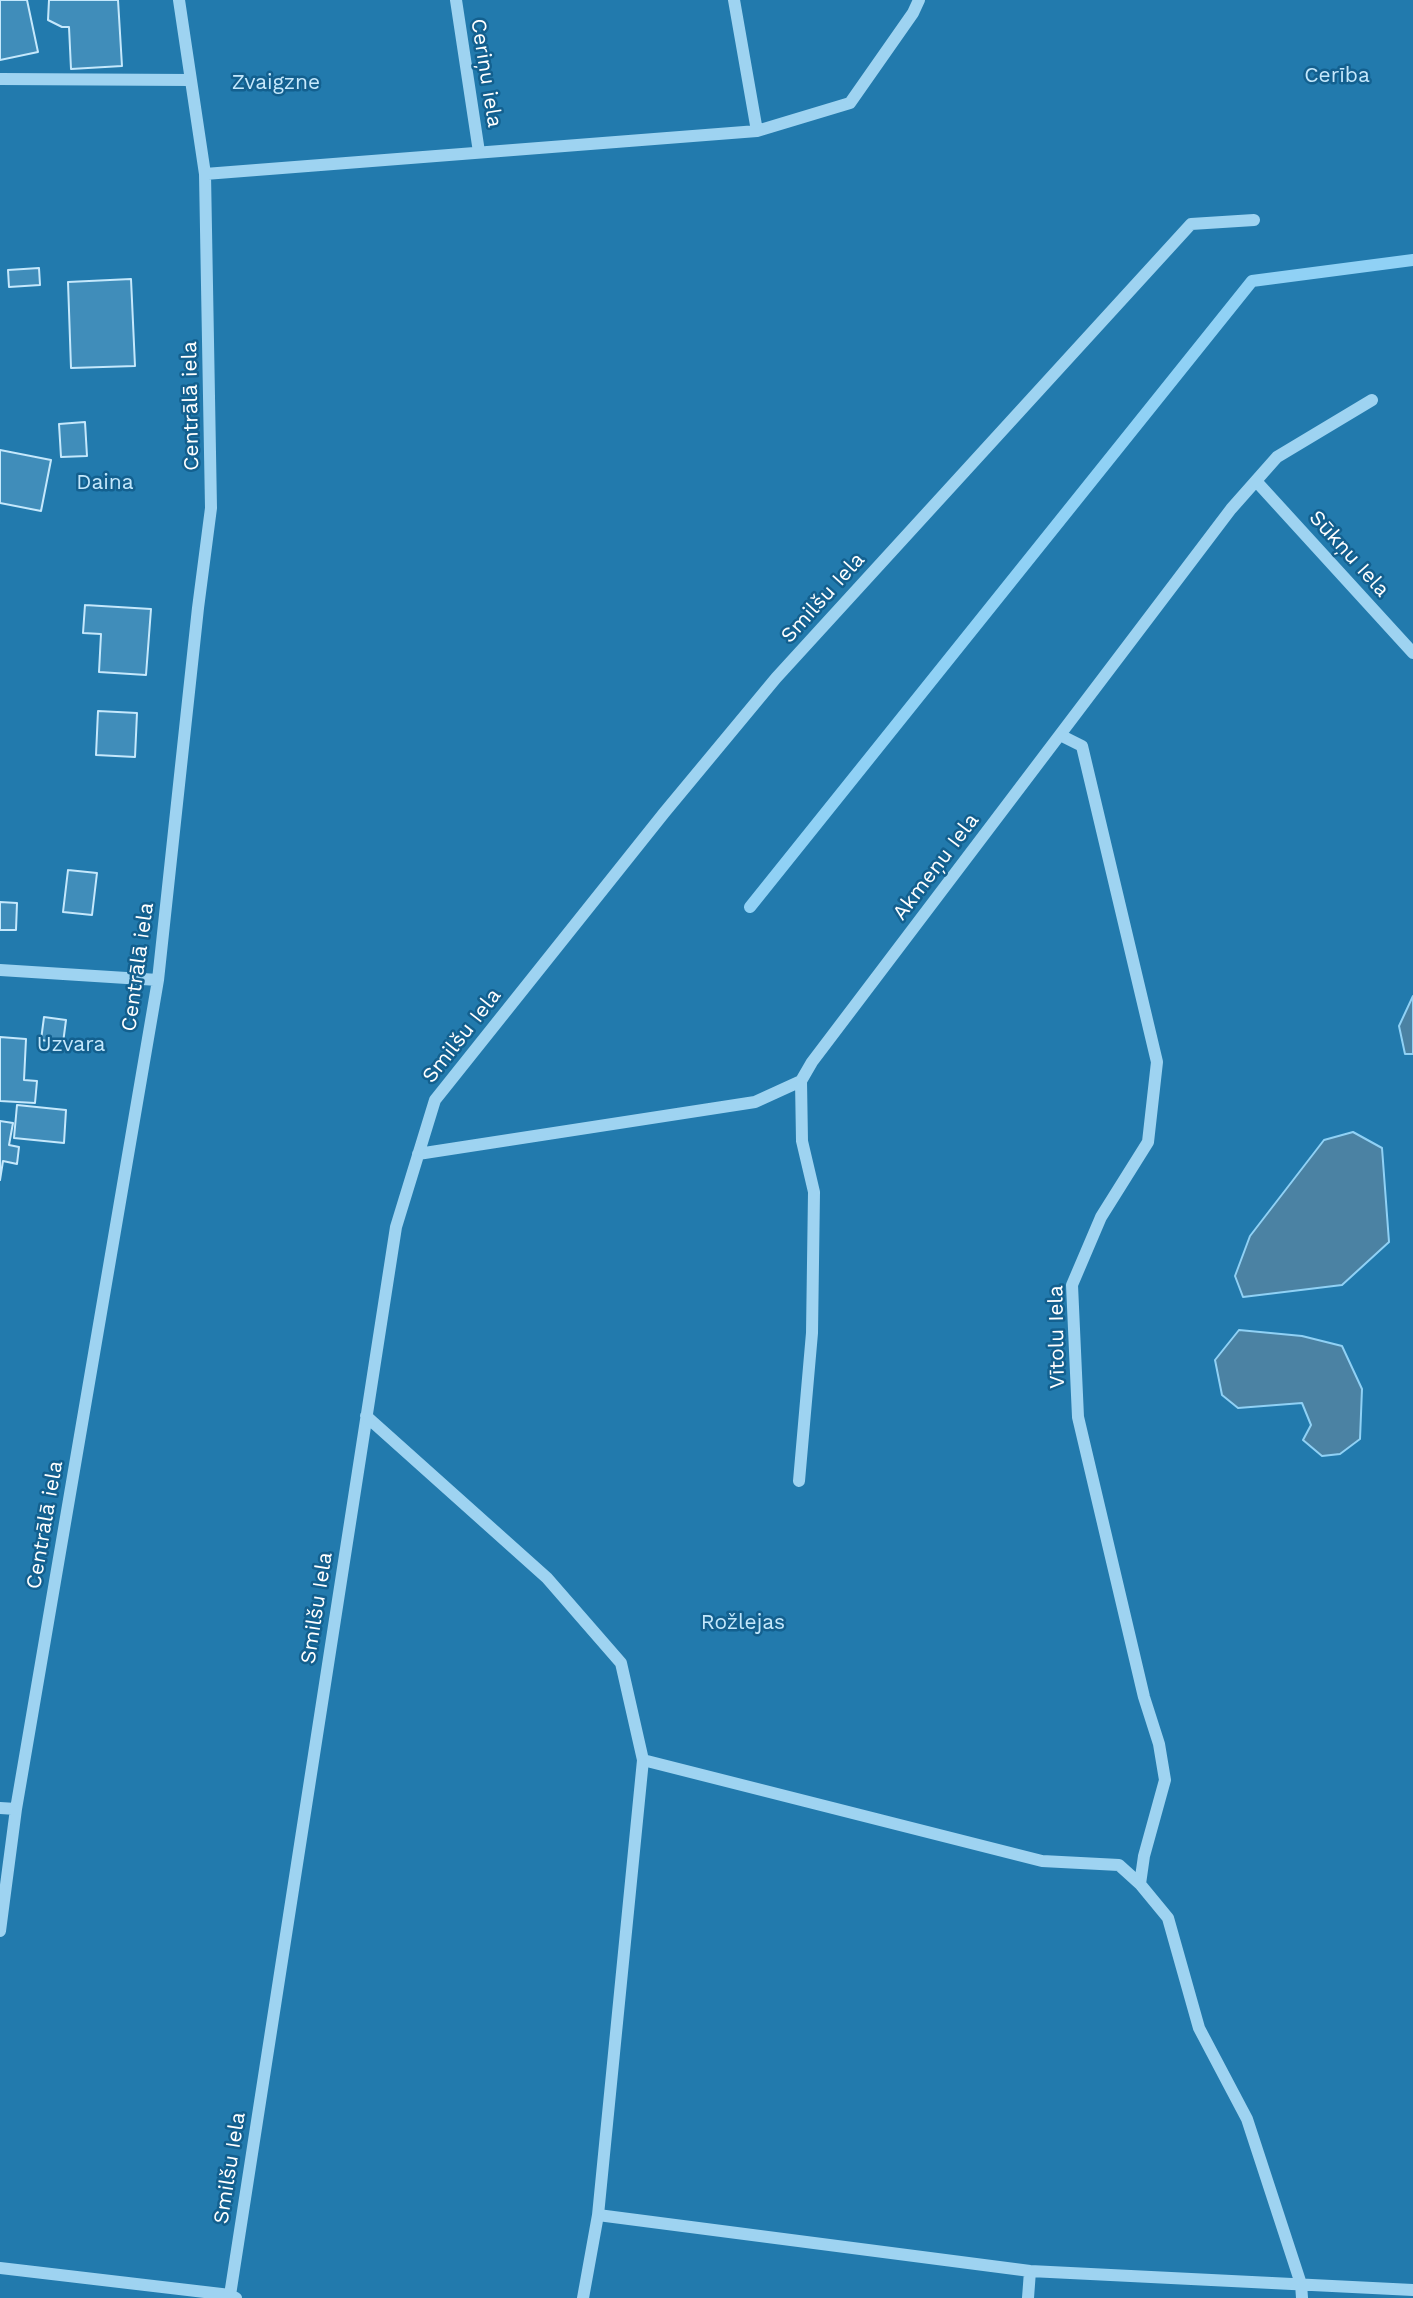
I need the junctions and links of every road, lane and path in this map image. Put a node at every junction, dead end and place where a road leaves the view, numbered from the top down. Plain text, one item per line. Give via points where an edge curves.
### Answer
1 (179, 0) edge
2 (456, 0) edge
3 (734, 0) edge
4 (919, 0) edge
5 (0, 79) edge
6 (191, 80) junction
7 (757, 131) junction
8 (479, 152) junction
9 (205, 174) junction
10 (1254, 220) dead end
11 (1372, 400) dead end
12 (1256, 481) junction
13 (1413, 653) edge
14 (1059, 735) junction
15 (0, 970) edge
16 (158, 980) junction
17 (801, 1081) junction
18 (418, 1154) junction
19 (366, 1416) junction
20 (799, 1481) dead end
21 (643, 1760) junction
22 (0, 1808) edge
23 (16, 1809) junction
24 (1140, 1884) junction
25 (0, 1931) edge
26 (598, 2215) junction
27 (0, 2268) edge
28 (1030, 2271) junction
29 (1301, 2284) junction
30 (1413, 2290) edge
31 (233, 2296) edge
32 (583, 2298) edge
33 (1028, 2298) edge
34 (1302, 2298) edge

1 - 6 street, Centrālā iela
2 - 8 street, Ceriņu iela
3 - 7 street
4 - 7 street via 850,103
5 - 6 street
6 - 9 street, Centrālā iela
7 - 8 street
8 - 9 street
9 - 16 street, Centrālā iela via 211,509
10 - 18 street, Smilšu Iela via 1191,224 776,678 435,1100
11 - 12 street, Akmeņu Iela via 1277,457
12 - 13 street, Sūkņu Iela
12 - 14 street, Akmeņu Iela
14 - 17 street, Akmeņu Iela
14 - 24 street, Vītolu Iela via 1083,746 1157,1062 1148,1142 1101,1217 1072,1285 1078,1417 1165,1780
15 - 16 street
16 - 23 street, Centrālā iela
17 - 18 street via 755,1102
17 - 20 street via 802,1141 814,1192 812,1333
18 - 19 street, Smilšu Iela via 396,1227
19 - 21 street via 548,1578 621,1663
19 - 31 street, Smilšu Iela
21 - 24 street via 1042,1860 1119,1865
21 - 26 street
22 - 23 street
23 - 25 street, Centrālā iela
24 - 29 street via 1168,1918 1199,2028 1247,2119
26 - 28 street
26 - 32 street
27 - 31 street
28 - 29 street
28 - 33 street
29 - 30 street
29 - 34 street

